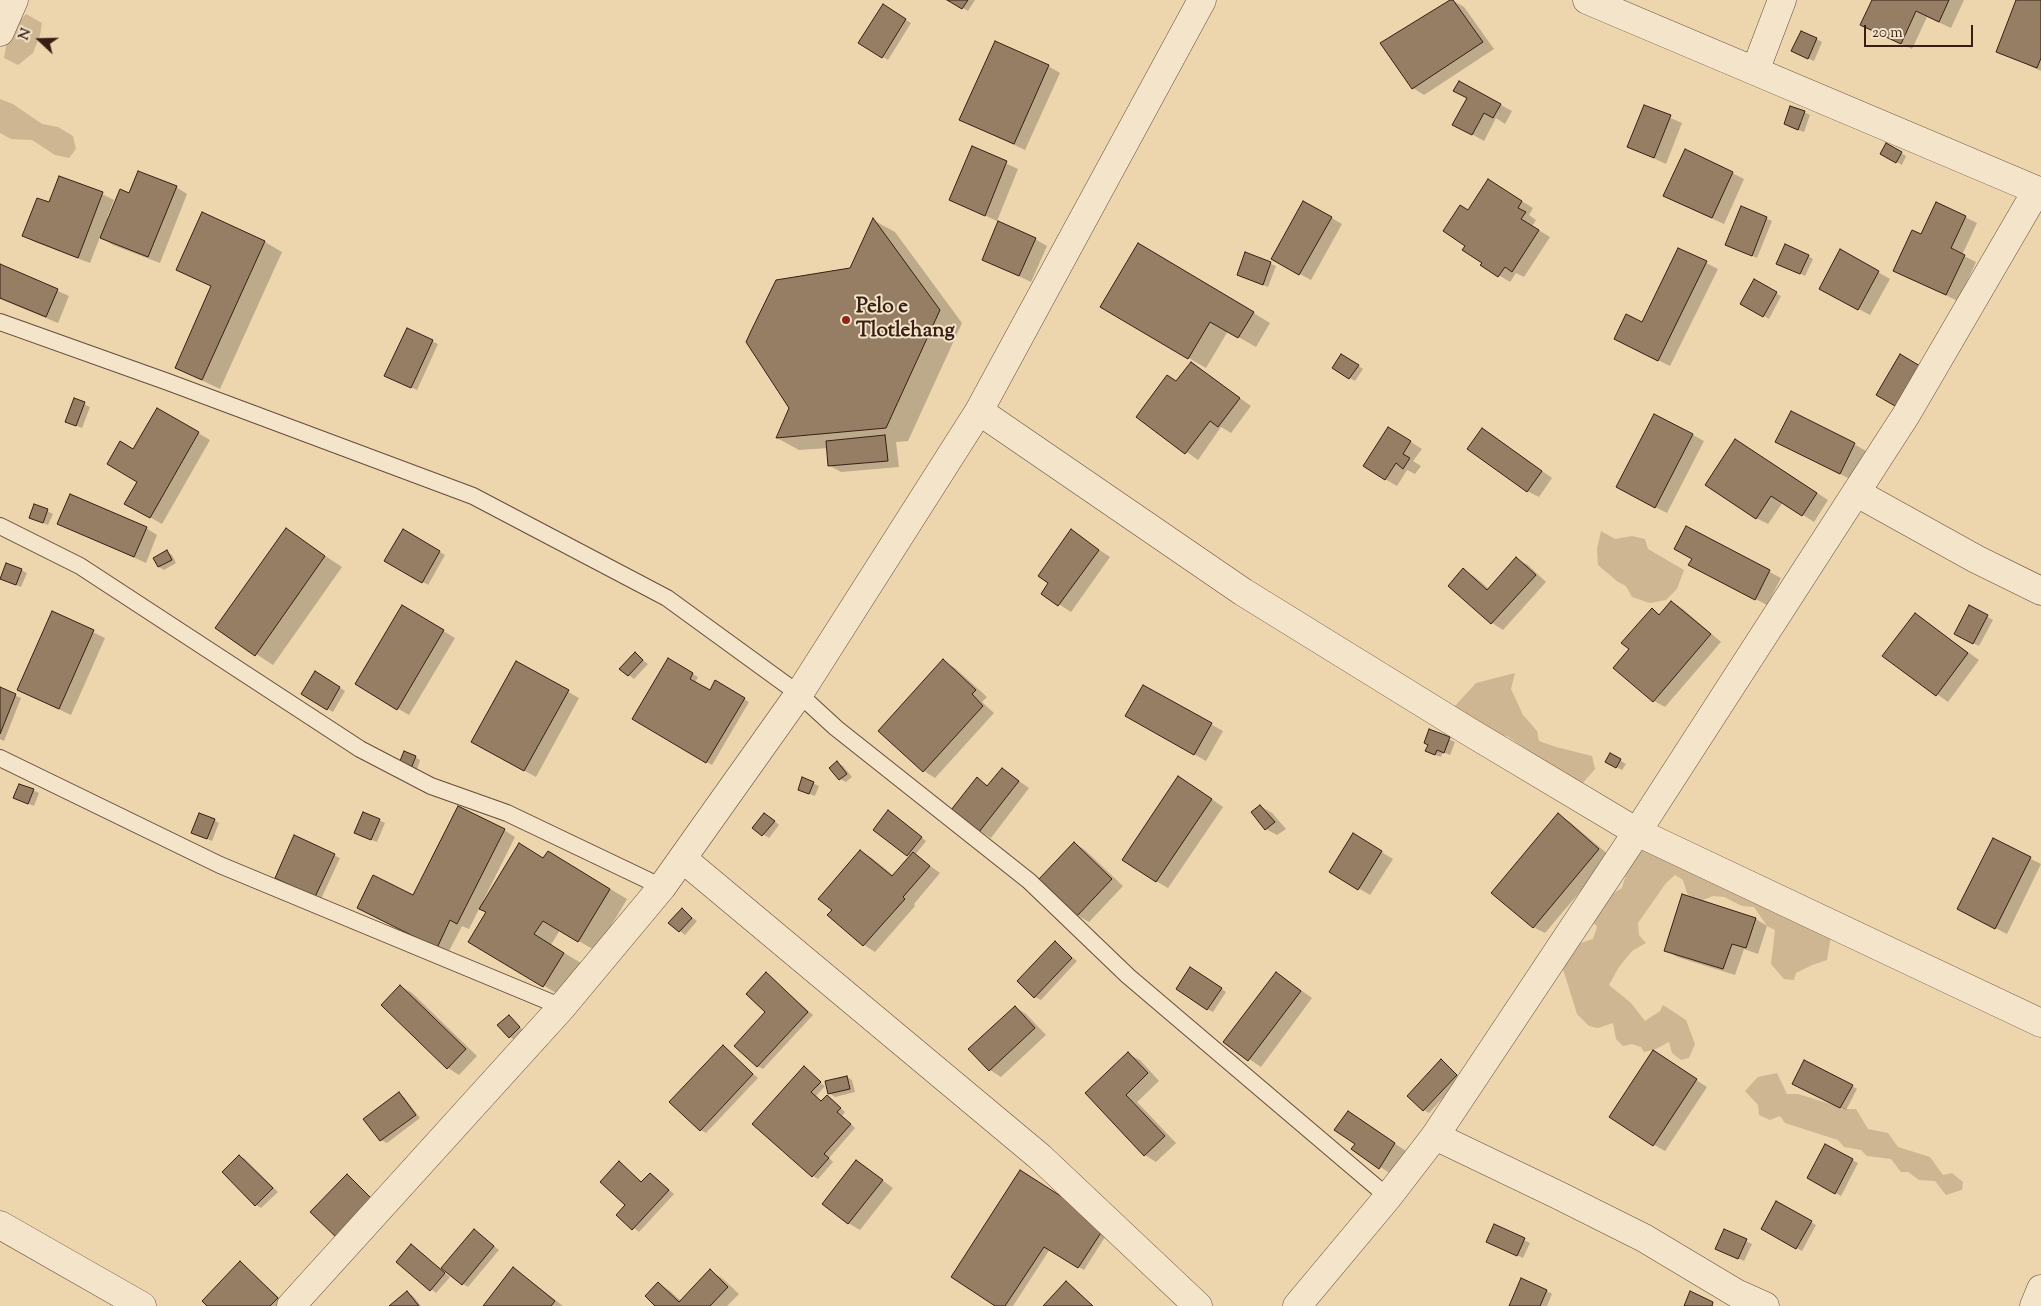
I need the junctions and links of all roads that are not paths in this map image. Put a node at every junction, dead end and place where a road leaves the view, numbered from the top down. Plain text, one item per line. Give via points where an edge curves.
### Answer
1 (14, 0) edge
2 (1202, 0) edge
3 (1587, 0) edge
4 (1782, 0) edge
5 (0, 32) edge
6 (1755, 71) junction
7 (2039, 191) edge
8 (0, 322) edge
9 (979, 411) junction
10 (1857, 493) junction
11 (0, 526) edge
12 (2041, 591) edge
13 (799, 694) junction
14 (0, 758) edge
15 (1637, 832) junction
16 (683, 859) junction
17 (662, 887) junction
18 (562, 1007) junction
19 (2041, 1023) edge
20 (1435, 1136) junction
21 (1388, 1197) junction
22 (0, 1225) edge
23 (2041, 1289) edge
24 (142, 1306) edge
25 (291, 1306) edge
26 (1198, 1306) edge
27 (1297, 1306) edge
28 (1765, 1306) edge
29 (2034, 1306) edge

1 - 5 street
2 - 9 street
3 - 6 street
4 - 6 street
6 - 7 street
7 - 10 street
8 - 13 lane via 473,496 667,598
9 - 13 street
9 - 15 street via 1243,592
10 - 12 street
10 - 15 street
11 - 17 lane via 80,566 360,749 431,786 507,813
13 - 16 street
13 - 21 lane via 836,728 1029,881 1128,976
14 - 18 lane via 220,865
15 - 19 street
15 - 20 street
16 - 17 street
16 - 26 street via 1040,1157
17 - 18 street
18 - 25 street
20 - 21 street
20 - 28 street via 1644,1238 1736,1293
21 - 27 street
22 - 24 street
23 - 29 street

